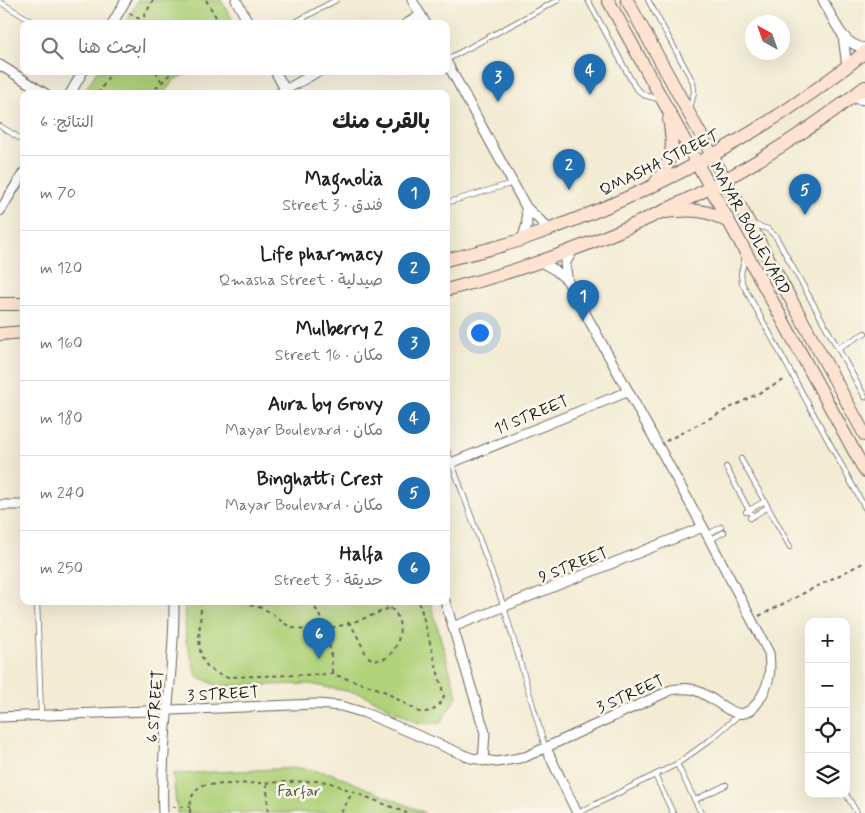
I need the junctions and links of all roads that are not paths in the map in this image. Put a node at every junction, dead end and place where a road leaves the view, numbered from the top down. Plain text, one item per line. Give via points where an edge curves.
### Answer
1 (126, 0) edge
2 (236, 0) edge
3 (336, 0) edge
4 (412, 0) edge
5 (558, 0) edge
6 (588, 0) edge
7 (608, 0) edge
8 (627, 0) edge
9 (648, 0) edge
10 (823, 0) edge
11 (0, 2) edge
12 (29, 20) edge
13 (114, 20) edge
14 (247, 20) edge
15 (299, 20) edge
16 (423, 20) edge
17 (843, 36) junction
18 (865, 48) edge
19 (865, 52) edge
20 (450, 59) edge
21 (0, 65) edge
22 (847, 67) junction
23 (450, 68) edge
24 (82, 75) edge
25 (277, 75) edge
26 (312, 75) edge
27 (865, 87) edge
28 (40, 90) edge
29 (72, 90) edge
30 (283, 90) edge
31 (287, 90) edge
32 (851, 98) junction
33 (865, 100) edge
34 (664, 103) junction
35 (688, 113) junction
36 (0, 126) edge
37 (20, 138) edge
38 (712, 155) junction
39 (697, 163) junction
40 (20, 179) edge
41 (725, 180) junction
42 (513, 183) junction
43 (652, 186) junction
44 (710, 187) junction
45 (450, 202) edge
46 (526, 207) junction
47 (0, 212) edge
48 (654, 214) junction
49 (730, 223) junction
50 (749, 223) junction
51 (549, 229) junction
52 (522, 240) junction
53 (575, 248) junction
54 (746, 254) junction
55 (450, 259) edge
56 (539, 261) junction
57 (568, 282) junction
58 (450, 289) edge
59 (0, 304) edge
60 (20, 304) edge
61 (20, 332) edge
62 (865, 333) edge
63 (0, 334) edge
64 (838, 348) junction
65 (627, 392) junction
66 (865, 397) edge
67 (865, 434) edge
68 (741, 459) dead end
69 (450, 464) edge
70 (450, 467) edge
71 (726, 467) dead end
72 (865, 471) edge
73 (765, 501) junction
74 (0, 505) edge
75 (20, 505) edge
76 (768, 507) junction
77 (865, 508) edge
78 (748, 511) junction
79 (721, 527) dead end
80 (724, 532) dead end
81 (707, 534) junction
82 (790, 547) dead end
83 (37, 605) edge
84 (174, 605) edge
85 (446, 605) edge
86 (504, 608) junction
87 (453, 627) junction
88 (168, 711) junction
89 (740, 714) junction
90 (41, 715) junction
91 (0, 717) edge
92 (546, 748) junction
93 (483, 761) junction
94 (677, 764) junction
95 (655, 775) junction
96 (726, 785) dead end
97 (848, 798) edge
98 (695, 800) junction
99 (163, 810) edge
100 (672, 812) edge
101 (577, 813) edge
102 (701, 813) edge
103 (857, 813) edge

1 - 13 street
2 - 14 street
3 - 15 lane
4 - 16 street
5 - 20 lane
6 - 34 lane via 635,87 644,95
7 - 34 street, MAYAR BOULEVARD
8 - 35 street, MAYAR BOULEVARD
9 - 35 lane via 693,82 694,92
10 - 17 street
11 - 12 lane
17 - 18 street via 855,46
17 - 22 street
19 - 22 street, QMASHA STREET
21 - 28 street
22 - 38 street, QMASHA STREET via 782,115
23 - 42 street
24 - 29 street
25 - 30 street
26 - 31 street
27 - 32 street
32 - 33 street
32 - 41 street
34 - 39 street, MAYAR BOULEVARD
34 - 43 street via 672,135 672,154
35 - 38 street, MAYAR BOULEVARD
36 - 37 lane
38 - 39 street, QMASHA STREET
38 - 41 street, MAYAR BOULEVARD
39 - 43 street, QMASHA STREET
39 - 44 street, MAYAR BOULEVARD
40 - 47 street
41 - 44 street
41 - 50 street, MAYAR BOULEVARD
42 - 45 lane
42 - 46 street
43 - 51 street, QMASHA STREET
44 - 48 street
44 - 49 street, MAYAR BOULEVARD
46 - 51 street
46 - 52 street via 527,224
48 - 49 street via 696,210
48 - 53 street
49 - 54 street, MAYAR BOULEVARD
50 - 64 lane via 768,229 776,237
50 - 67 street, MAYAR BOULEVARD
51 - 52 street, QMASHA STREET
52 - 55 street, QMASHA STREET
53 - 56 street
53 - 57 street via 565,264
54 - 72 street, MAYAR BOULEVARD
54 - 77 lane via 742,283
56 - 57 street
56 - 58 street
57 - 65 street
59 - 60 street
61 - 63 street
62 - 64 lane
64 - 66 lane
65 - 69 street, 11 STREET
65 - 81 street
68 - 73 lane
70 - 86 lane
71 - 78 lane
73 - 76 lane
73 - 78 lane
74 - 75 street
76 - 78 lane via 751,517
76 - 82 lane
79 - 81 lane
80 - 81 lane
81 - 86 street, 9 STREET
81 - 89 street via 769,653 768,683 756,704 747,713
83 - 90 lane
84 - 88 street, 6 STREET
85 - 87 street
86 - 87 street, 9 STREET
86 - 92 lane
87 - 93 street via 485,734
88 - 90 street, 3 STREET
88 - 93 street, 3 STREET via 317,704 341,706
88 - 99 street, 6 STREET
89 - 92 street, 3 STREET via 731,712 698,691 671,690
89 - 94 lane
90 - 91 street, 3 STREET
92 - 93 street, 3 STREET via 511,761
92 - 101 street
94 - 95 lane
94 - 98 lane
95 - 100 lane
95 - 101 lane
96 - 98 lane
97 - 103 lane
98 - 102 lane

